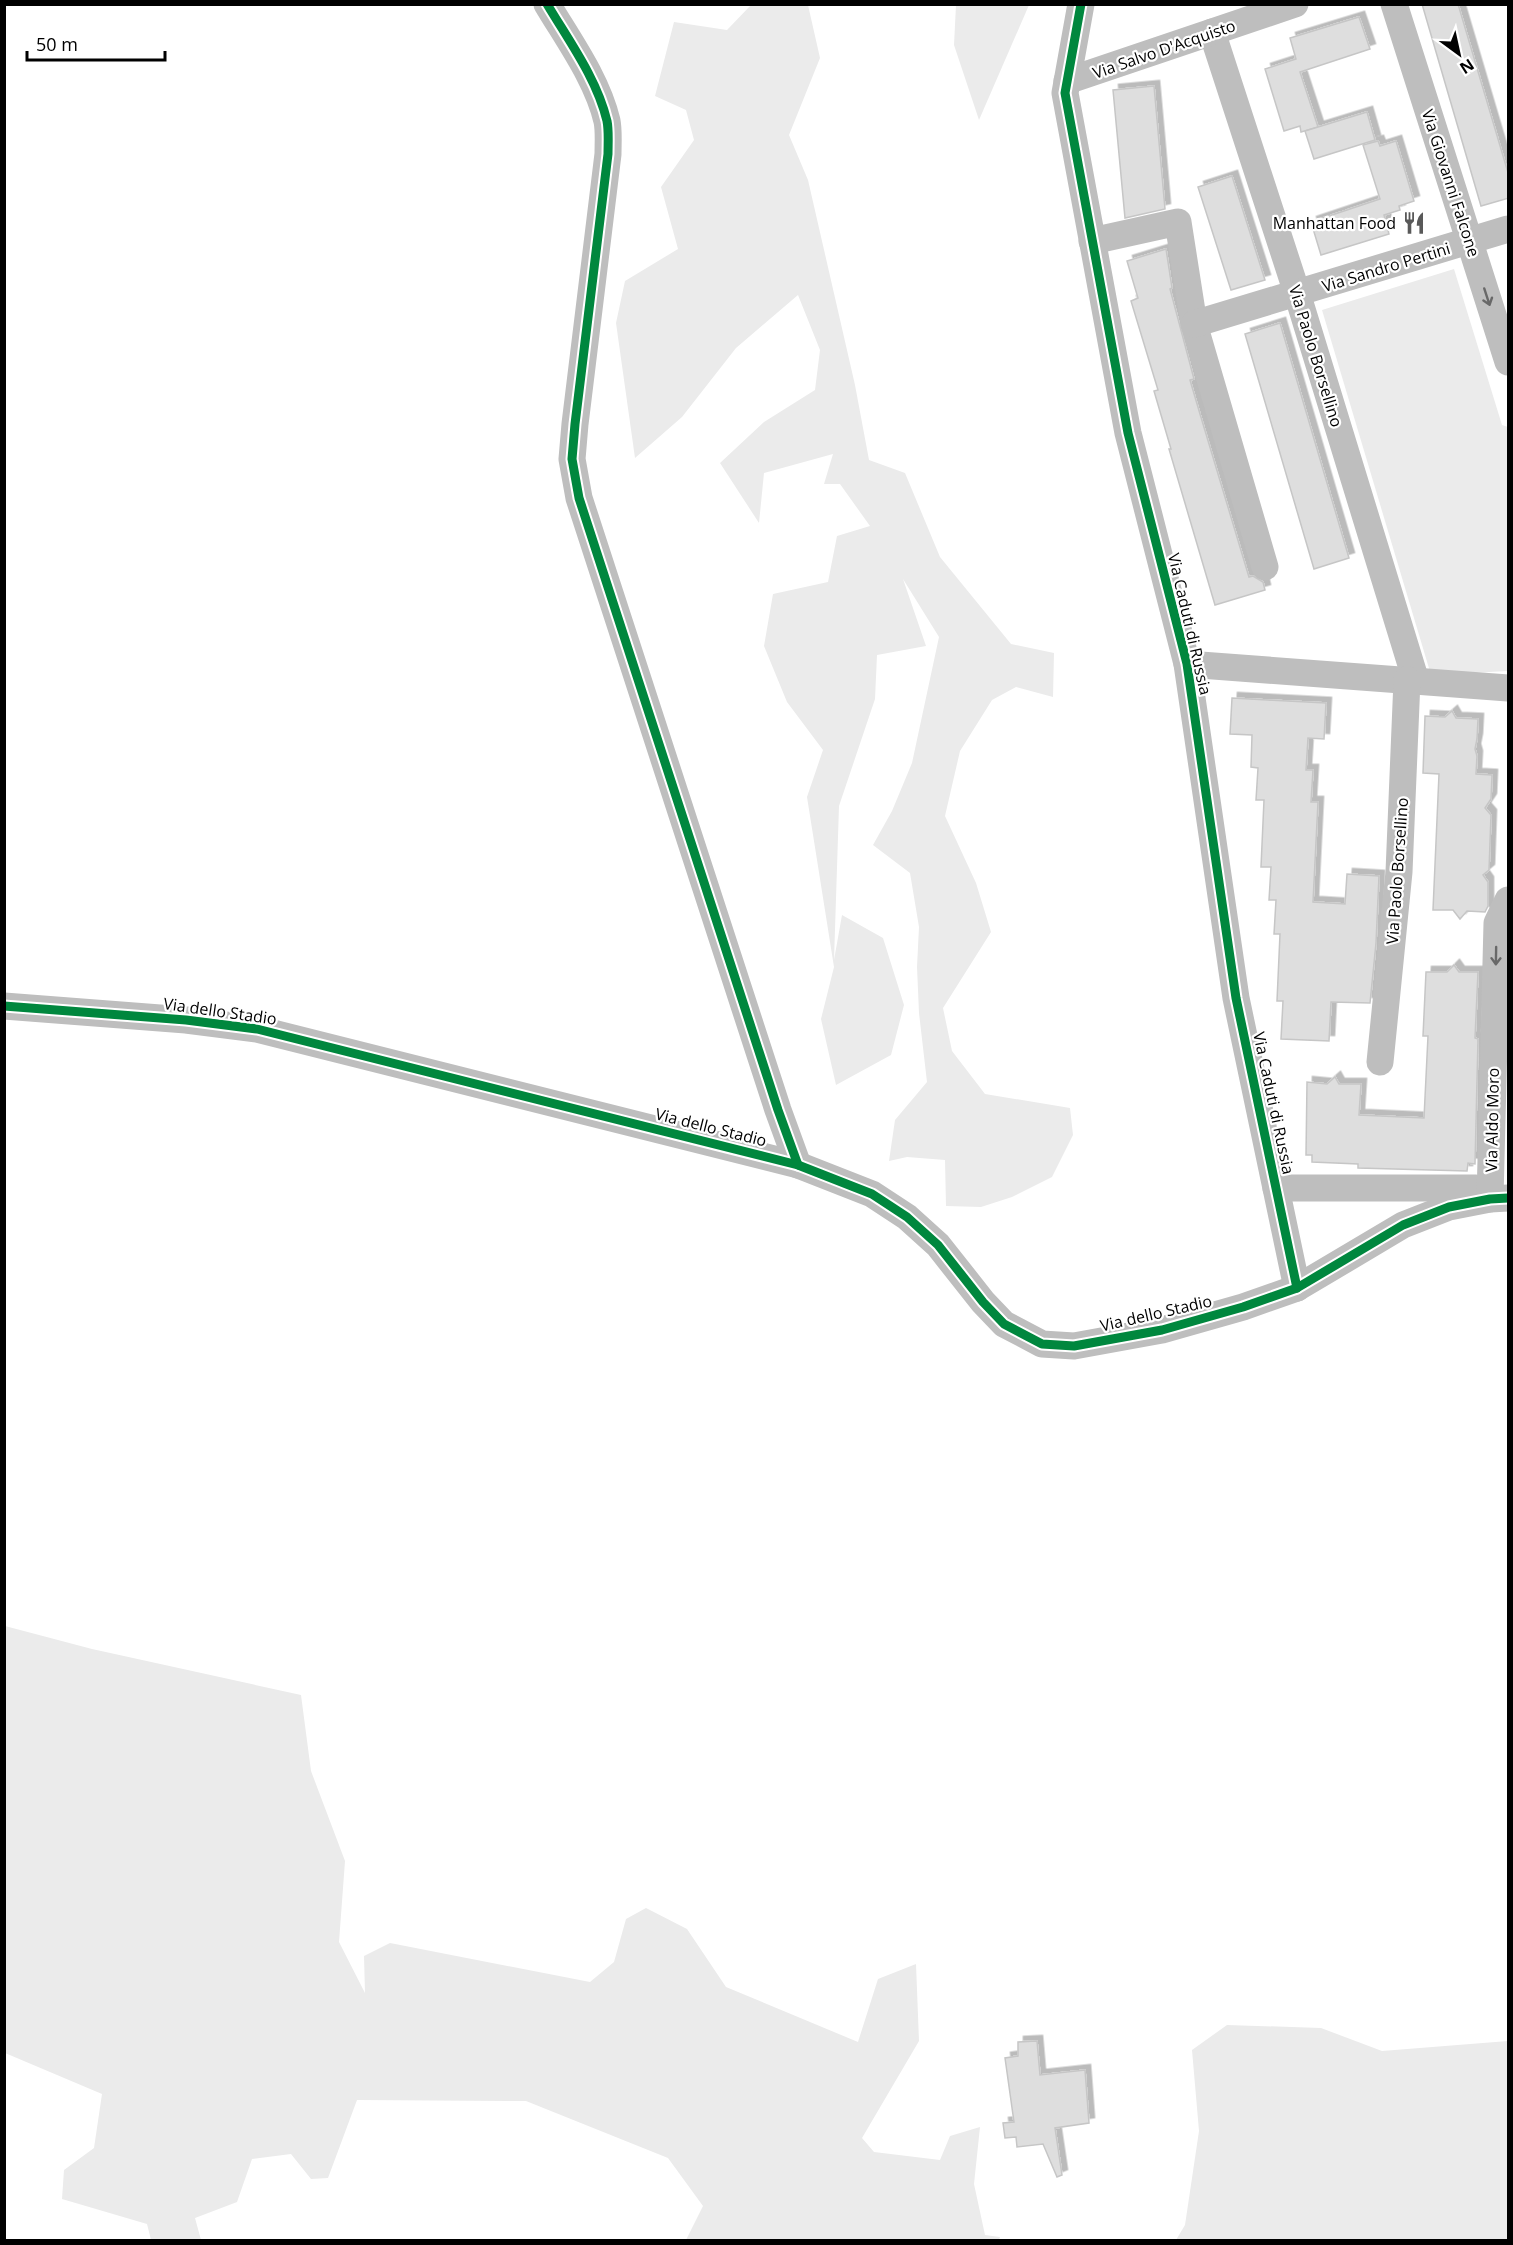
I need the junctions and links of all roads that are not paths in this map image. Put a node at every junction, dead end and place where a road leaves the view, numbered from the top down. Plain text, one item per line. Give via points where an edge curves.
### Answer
1 (547, 4) edge
2 (1081, 4) edge
3 (1295, 4) edge
4 (1394, 4) edge
5 (1212, 32) junction
6 (1067, 81) junction
7 (1509, 229) edge
8 (1092, 241) junction
9 (1469, 242) junction
10 (1297, 293) junction
11 (1194, 324) junction
12 (1509, 362) edge
13 (1265, 567) dead end
14 (1186, 663) junction
15 (1412, 681) junction
16 (1509, 688) edge
17 (1509, 900) edge
18 (4, 1006) edge
19 (1380, 1062) dead end
20 (798, 1165) junction
21 (1276, 1188) junction
22 (1499, 1198) edge
23 (1297, 1288) junction

1 - 20 street via 584,66 607,123 608,154 572,459 579,498
2 - 6 street, Via Caduti di Russia
3 - 5 street, Via Salvo D'Acquisto
4 - 9 street, Via Giovanni Falcone
5 - 6 street, Via Salvo D'Acquisto
5 - 10 street, Via Paolo Borsellino
6 - 8 street, Via Caduti di Russia via 1065,93
7 - 9 street, Via Sandro Pertini
8 - 11 street via 1178,222
8 - 14 street, Via Caduti di Russia via 1128,433
9 - 10 street, Via Sandro Pertini
9 -> 12 street, Via Giovanni Falcone
10 - 11 street, Via Sandro Pertini
10 - 15 street, Via Paolo Borsellino
11 - 13 street
14 - 15 street
14 - 21 street, Via Caduti di Russia via 1236,998
15 - 16 street
15 - 19 street, Via Paolo Borsellino via 1399,872
17 -> 22 street, Via Aldo Moro via 1497,923
18 - 20 street, Via dello Stadio via 257,1029
20 - 23 street, Via dello Stadio via 872,1194 907,1217 938,1245 982,1302 1004,1323 1042,1344 1074,1346 1162,1330
21 - 22 street via 1476,1188
21 - 23 street, Via Caduti di Russia
22 - 23 street, Via dello Stadio via 1449,1208 1403,1225

